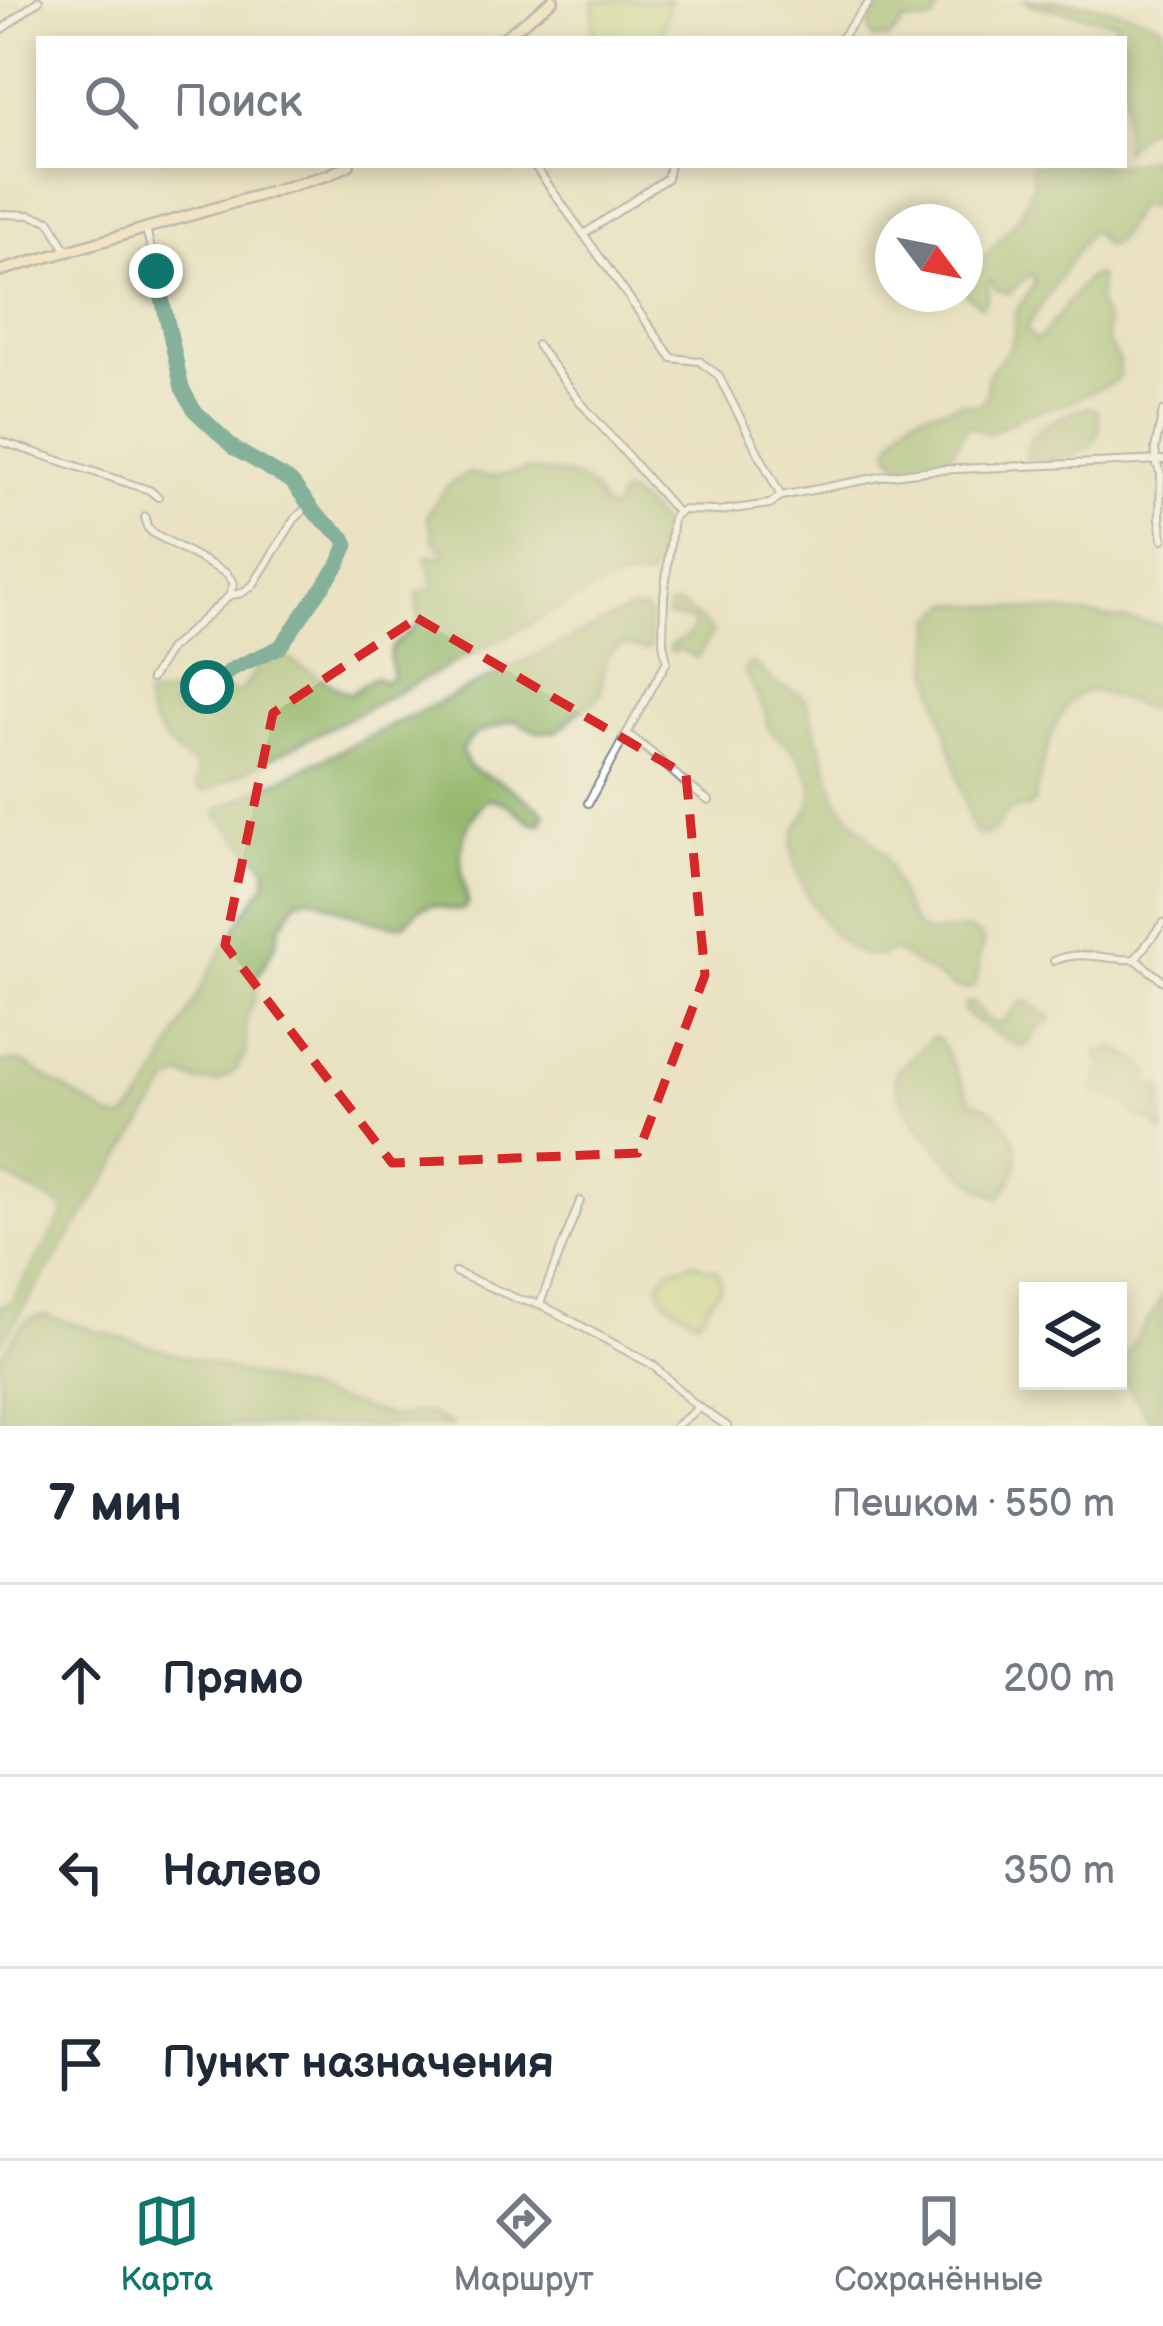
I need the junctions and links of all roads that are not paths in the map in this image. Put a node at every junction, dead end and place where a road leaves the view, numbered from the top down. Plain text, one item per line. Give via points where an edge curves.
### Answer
1 (39, 0) edge
2 (554, 0) edge
3 (868, 4) dead end
4 (0, 31) edge
5 (506, 36) edge
6 (841, 36) edge
7 (343, 168) edge
8 (536, 168) edge
9 (670, 168) edge
10 (0, 214) edge
11 (146, 229) junction
12 (584, 234) junction
13 (67, 252) junction
14 (0, 271) edge
15 (537, 345) dead end
16 (1163, 411) edge
17 (0, 441) edge
18 (1159, 460) edge
19 (781, 496) junction
20 (158, 497) dead end
21 (308, 506) junction
22 (677, 512) junction
23 (146, 517) dead end
24 (1163, 539) edge
25 (230, 595) junction
26 (151, 680) dead end
27 (207, 687) dead end
28 (627, 734) junction
29 (709, 801) dead end
30 (588, 803) dead end
31 (1163, 922) edge
32 (1136, 959) junction
33 (1054, 961) dead end
34 (1163, 981) edge
35 (580, 1201) dead end
36 (454, 1272) dead end
37 (540, 1304) junction
38 (699, 1408) junction
39 (676, 1426) edge
40 (727, 1426) edge

1 - 4 street
2 - 5 street
3 - 6 street
7 - 11 street
8 - 12 street
9 - 12 street via 668,178
10 - 13 street via 50,221
11 - 13 street
11 - 21 street via 194,410 235,449 292,482
12 - 19 street via 672,358 699,361 718,375
13 - 14 street
15 - 22 street
16 - 18 street
17 - 20 street
18 - 19 street via 933,470
18 - 24 street
19 - 22 street via 754,507
21 - 25 street via 253,584
21 - 27 street via 344,538 346,551 280,647
22 - 28 street via 664,597 667,661
23 - 25 street via 153,533 230,576
25 - 26 street via 173,646
28 - 29 street
28 - 30 street
31 - 32 street
32 - 33 street via 1080,953
32 - 34 street
35 - 37 street
36 - 37 street
37 - 38 street via 653,1365
38 - 39 street
38 - 40 street

